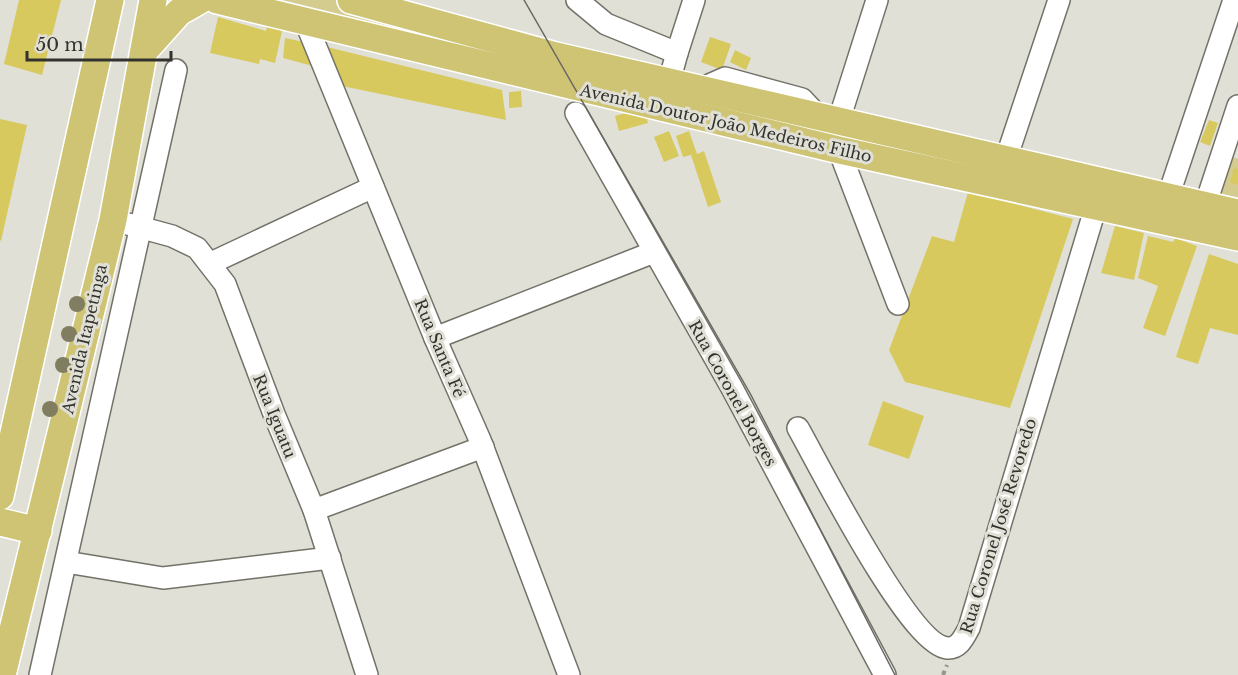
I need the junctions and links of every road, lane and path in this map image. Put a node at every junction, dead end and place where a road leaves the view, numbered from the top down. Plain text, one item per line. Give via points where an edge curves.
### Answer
1 (110, 0) edge
2 (153, 0) edge
3 (200, 0) edge
4 (217, 0) edge
5 (351, 0) edge
6 (577, 0) edge
7 (694, 0) edge
8 (877, 0) edge
9 (1059, 0) edge
10 (1234, 0) edge
11 (306, 23) junction
12 (677, 53) junction
13 (141, 56) junction
14 (176, 70) dead end
15 (669, 82) junction
16 (1238, 106) edge
17 (576, 112) dead end
18 (828, 118) junction
19 (1231, 149) edge
20 (839, 150) junction
21 (1006, 159) junction
22 (373, 187) junction
23 (1168, 197) junction
24 (1096, 206) junction
25 (1205, 206) junction
26 (1238, 213) edge
27 (113, 220) junction
28 (141, 227) junction
29 (1238, 237) edge
30 (654, 252) junction
31 (211, 262) junction
32 (898, 304) dead end
33 (435, 338) junction
34 (798, 428) dead end
35 (483, 447) junction
36 (2, 487) edge
37 (48, 488) junction
38 (314, 510) junction
39 (0, 522) edge
40 (38, 531) junction
41 (330, 558) junction
42 (66, 562) junction
43 (2, 675) edge
44 (40, 675) edge
45 (367, 675) edge
46 (569, 675) edge
47 (885, 675) edge

1 - 36 main road
2 - 13 main road, Avenida Itapetinga
3 - 13 main road via 179,12
4 - 11 main road, Avenida Doutor João Medeiros Filho
5 - 15 main road, Avenida Doutor João Medeiros Filho via 556,56
6 - 12 street via 606,24
7 - 12 street
8 - 18 street
9 - 21 street
10 - 23 street
11 - 20 main road, Avenida Doutor João Medeiros Filho
11 - 22 street, Rua Santa Fé
12 - 15 street
13 - 27 main road, Avenida Itapetinga
14 - 28 street, Avenida Itapetinga
15 - 18 main road, Avenida Doutor João Medeiros Filho
16 - 19 street
17 - 30 street, Rua Coronel Borges
18 - 21 main road, Avenida Doutor João Medeiros Filho
19 - 25 street
20 - 24 main road, Avenida Doutor João Medeiros Filho
20 - 32 street
21 - 23 main road, Avenida Doutor João Medeiros Filho
22 - 31 street
22 - 33 street, Rua Santa Fé
23 - 25 main road, Avenida Doutor João Medeiros Filho
24 - 29 main road, Avenida Doutor João Medeiros Filho
24 - 34 street, Rua Coronel José Revoredo via 969,628 954,648 944,648 925,634 888,588
25 - 26 main road, Avenida Doutor João Medeiros Filho
27 - 28 street, Rua Iguatu
27 - 37 main road, Avenida Itapetinga
28 - 31 street, Rua Iguatu via 197,248
28 - 42 street, Avenida Itapetinga
30 - 33 street
30 - 47 street, Rua Coronel Borges via 732,388
31 - 38 street, Rua Iguatu via 225,284
33 - 35 street, Rua Santa Fé
35 - 38 street
35 - 46 street, Rua Santa Fé
36 - 37 main road
37 - 40 main road, Avenida Itapetinga
38 - 41 street, Rua Iguatu
39 - 40 main road
40 - 43 main road, Avenida Itapetinga
41 - 42 street via 163,578
41 - 45 street, Rua Iguatu
42 - 44 street, Avenida Itapetinga

